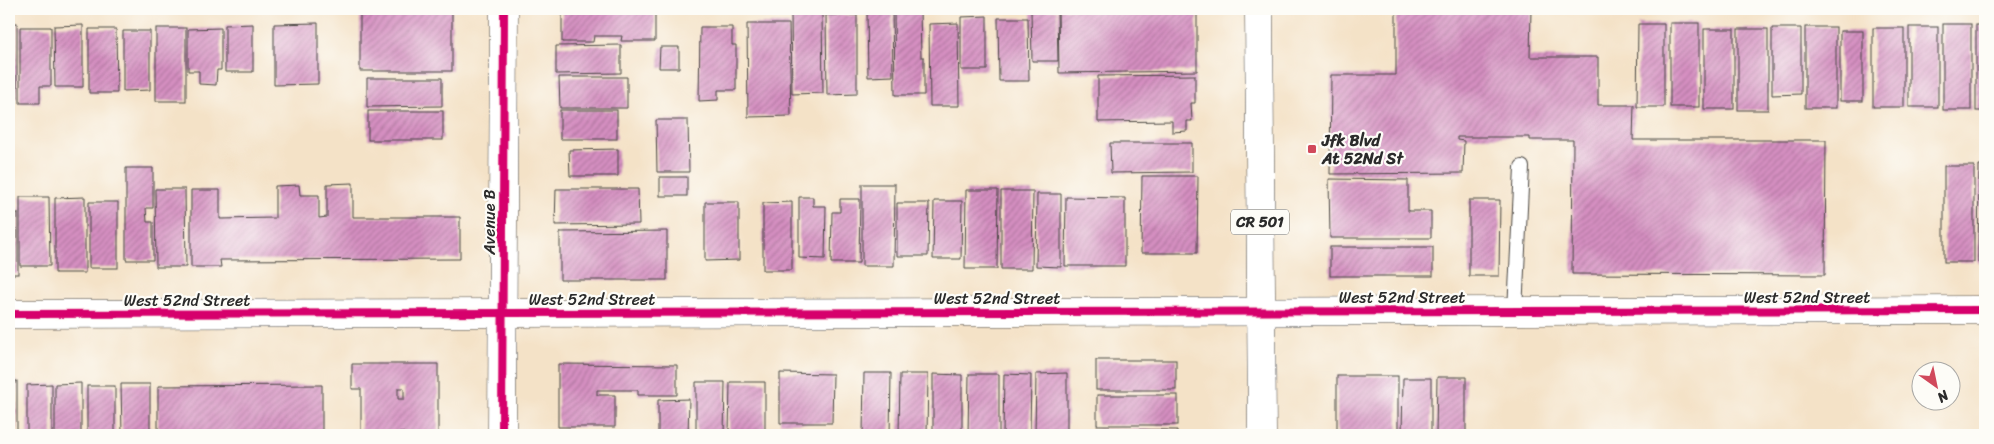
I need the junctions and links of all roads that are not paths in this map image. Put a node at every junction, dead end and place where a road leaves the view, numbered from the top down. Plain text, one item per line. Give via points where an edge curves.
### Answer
1 (504, 9) edge
2 (1259, 9) edge
3 (1522, 167) dead end
4 (1985, 310) edge
5 (1260, 311) junction
6 (1515, 311) junction
7 (502, 313) junction
8 (9, 314) edge
9 (502, 435) edge
10 (1262, 435) edge

1 - 7 street, Avenue B
2 - 5 street, CR 501
3 - 6 lane
4 - 6 street, West 52nd Street
5 - 6 street, West 52nd Street
5 - 7 street, West 52nd Street
5 - 10 street, CR 501
7 - 8 street, West 52nd Street
7 - 9 street, Avenue B

